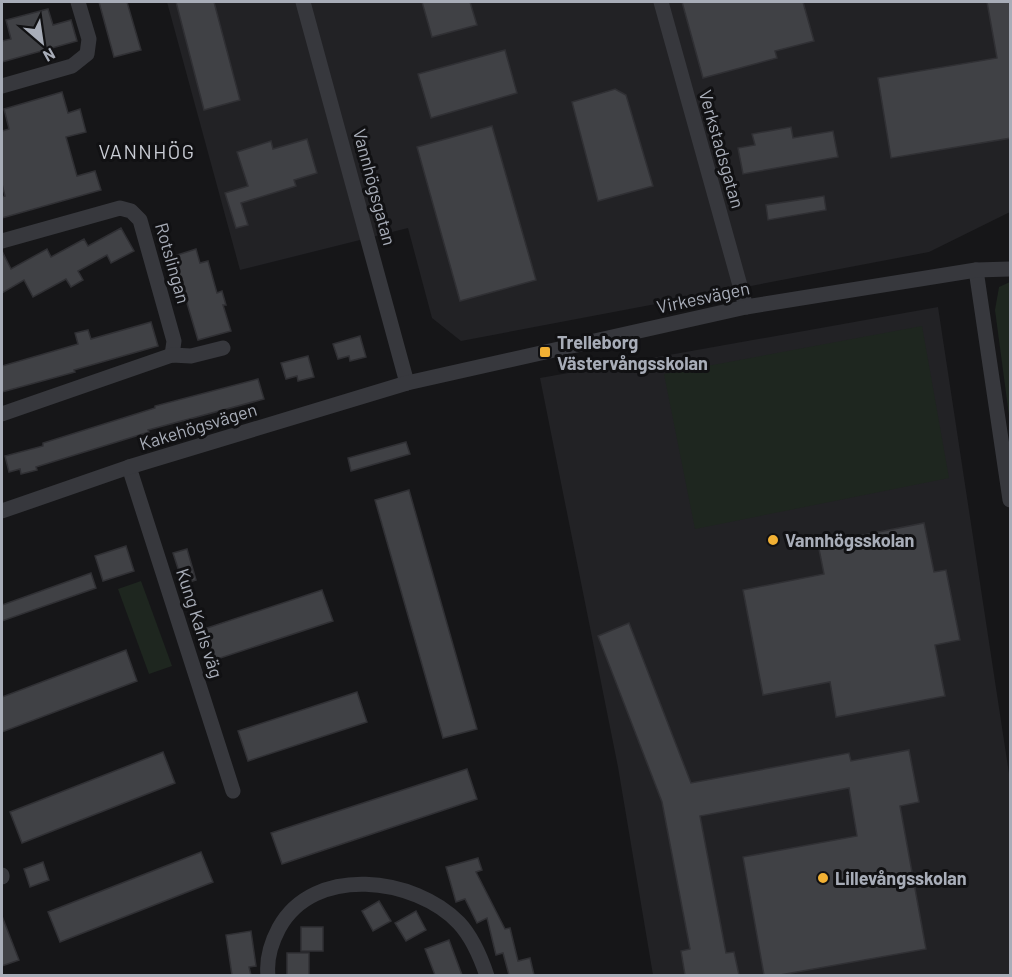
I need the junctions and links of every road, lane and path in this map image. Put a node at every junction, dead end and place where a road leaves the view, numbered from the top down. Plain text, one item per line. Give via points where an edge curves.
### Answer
1 (78, 2) edge
2 (303, 2) edge
3 (661, 2) edge
4 (2, 86) edge
5 (2, 241) edge
6 (1011, 269) edge
7 (976, 270) junction
8 (746, 307) junction
9 (223, 348) dead end
10 (172, 355) junction
11 (407, 383) junction
12 (2, 414) edge
13 (129, 467) junction
14 (1011, 500) edge
15 (2, 511) edge
16 (233, 791) dead end
17 (268, 975) edge
18 (487, 975) edge

1 - 4 street via 89,39 87,54 72,66
2 - 11 street, Vannhögsgatan
3 - 8 street, Verkstadsgatan
5 - 10 street, Rotslingan via 120,208 131,211 140,220 174,341
6 - 7 street, Virkesvägen
7 - 8 street, Virkesvägen
7 - 14 street
8 - 11 street, Virkesvägen
9 - 10 street via 190,356
10 - 12 street
11 - 13 street, Kakehögsvägen
13 - 15 street, Kakehögsvägen
13 - 16 street, Kung Karls väg
17 - 18 street via 273,938 285,917 302,900 324,890 376,885 404,890 435,904 460,924

